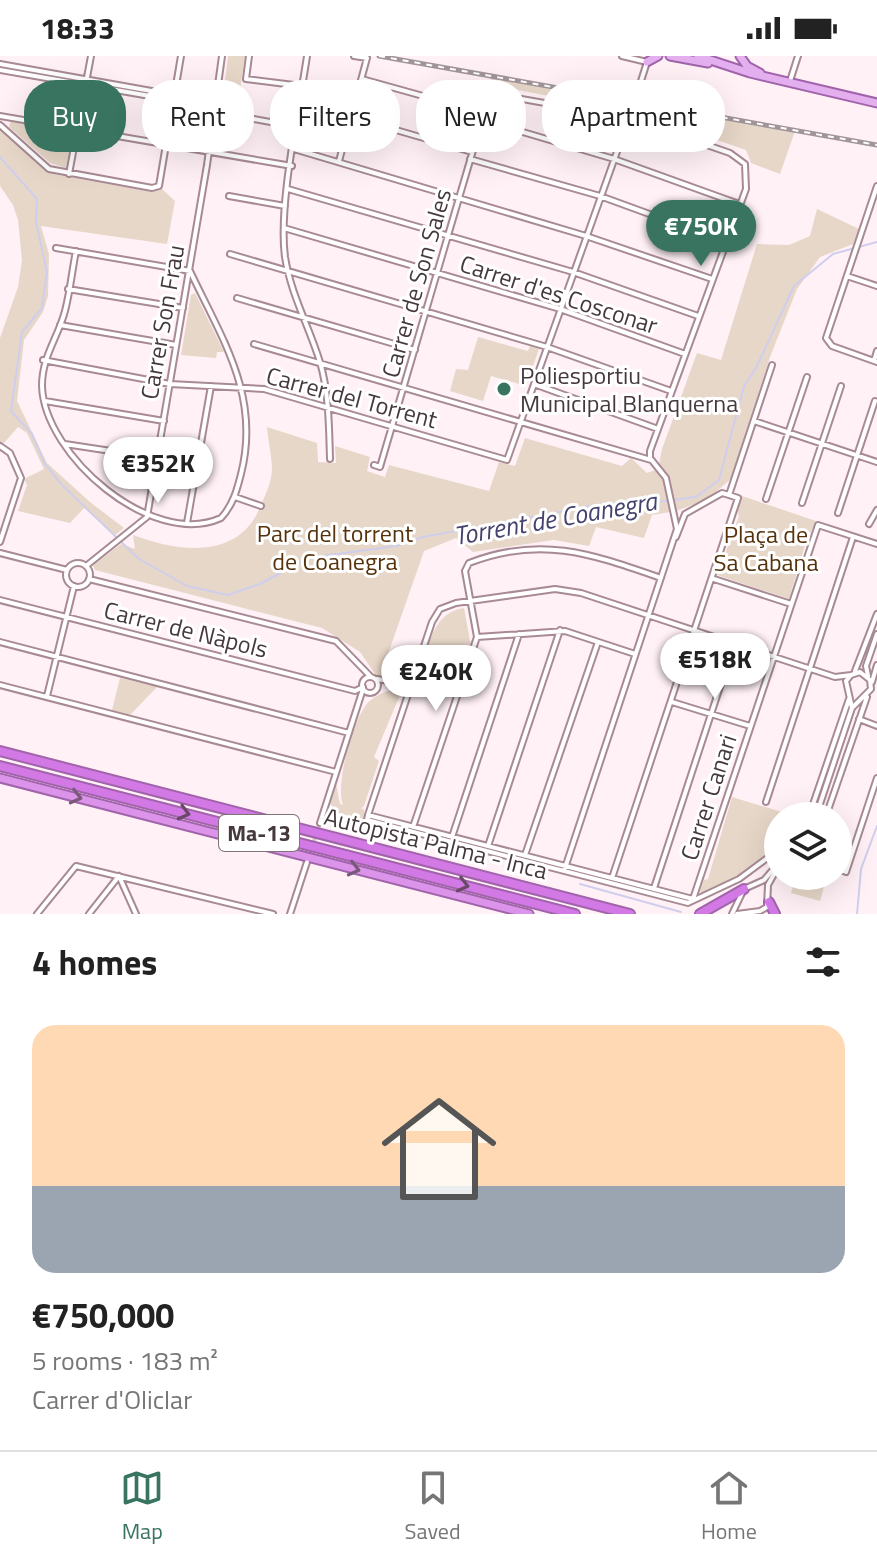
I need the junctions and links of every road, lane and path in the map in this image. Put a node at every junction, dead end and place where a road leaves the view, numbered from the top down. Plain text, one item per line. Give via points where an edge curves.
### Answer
1 (91, 56) edge
2 (181, 56) edge
3 (222, 56) edge
4 (249, 56) edge
5 (307, 56) edge
6 (354, 56) edge
7 (622, 56) edge
8 (658, 56) edge
9 (670, 56) edge
10 (698, 56) edge
11 (798, 56) edge
12 (647, 58) edge
13 (741, 58) edge
14 (728, 62) edge
15 (0, 67) edge
16 (762, 74) junction
17 (362, 79) joint
18 (75, 80) edge
19 (86, 80) edge
20 (177, 80) edge
21 (219, 80) edge
22 (303, 80) edge
23 (641, 80) edge
24 (790, 81) junction
25 (270, 82) edge
26 (416, 94) edge
27 (877, 103) edge
28 (0, 116) edge
29 (24, 120) edge
30 (0, 125) edge
31 (526, 133) edge
32 (73, 152) edge
33 (165, 152) edge
34 (209, 152) joint
35 (294, 152) edge
36 (305, 152) edge
37 (341, 152) edge
38 (472, 152) edge
39 (617, 152) edge
40 (725, 152) edge
41 (470, 159) junction
42 (614, 159) junction
43 (339, 161) junction
44 (292, 166) junction
45 (69, 174) junction
46 (877, 186) edge
47 (288, 189) junction
48 (229, 196) dead end
49 (600, 196) junction
50 (459, 197) junction
51 (739, 204) junction
52 (286, 206) junction
53 (284, 228) junction
54 (448, 235) junction
55 (586, 236) junction
56 (726, 242) junction
57 (56, 248) dead end
58 (76, 251) junction
59 (230, 254) dead end
60 (190, 271) junction
61 (287, 271) junction
62 (573, 272) junction
63 (436, 274) junction
64 (847, 276) junction
65 (712, 279) junction
66 (877, 286) edge
67 (68, 289) junction
68 (237, 298) dead end
69 (183, 308) junction
70 (560, 309) junction
71 (427, 312) junction
72 (301, 316) junction
73 (698, 316) junction
74 (60, 325) junction
75 (254, 344) dead end
76 (176, 346) junction
77 (547, 347) junction
78 (415, 350) junction
79 (877, 351) edge
80 (685, 354) junction
81 (43, 360) junction
82 (876, 361) edge
83 (321, 364) junction
84 (772, 365) dead end
85 (807, 377) dead end
86 (170, 384) junction
87 (534, 384) junction
88 (211, 386) junction
89 (841, 386) dead end
90 (243, 388) junction
91 (404, 388) junction
92 (671, 391) junction
93 (45, 401) junction
94 (875, 401) dead end
95 (328, 405) junction
96 (164, 421) junction
97 (754, 421) junction
98 (520, 422) junction
99 (393, 426) junction
100 (658, 429) junction
101 (788, 432) junction
102 (64, 444) junction
103 (822, 444) junction
104 (0, 446) edge
105 (857, 455) junction
106 (157, 458) junction
107 (330, 459) dead end
108 (653, 461) junction
109 (877, 462) edge
110 (374, 465) dead end
111 (729, 495) junction
112 (235, 497) junction
113 (766, 499) dead end
114 (802, 503) dead end
115 (261, 506) dead end
116 (877, 510) edge
117 (838, 513) dead end
118 (147, 517) junction
119 (187, 523) junction
120 (869, 524) dead end
121 (853, 537) junction
122 (674, 539) junction
123 (0, 542) edge
124 (877, 544) edge
125 (0, 553) edge
126 (86, 566) junction
127 (67, 570) junction
128 (661, 578) junction
129 (713, 578) junction
130 (89, 579) junction
131 (74, 586) junction
132 (0, 600) edge
133 (471, 601) junction
134 (791, 604) junction
135 (877, 614) edge
136 (649, 616) junction
137 (67, 617) junction
138 (560, 630) junction
139 (694, 631) junction
140 (519, 634) junction
141 (877, 634) edge
142 (477, 637) junction
143 (0, 642) edge
144 (598, 642) junction
145 (734, 644) junction
146 (635, 654) junction
147 (57, 657) junction
148 (774, 658) junction
149 (360, 665) junction
150 (877, 665) edge
151 (866, 666) junction
152 (810, 670) junction
153 (860, 672) junction
154 (852, 674) junction
155 (868, 676) junction
156 (835, 677) junction
157 (373, 678) junction
158 (390, 683) junction
159 (871, 684) junction
160 (0, 685) edge
161 (411, 685) junction
162 (363, 686) junction
163 (374, 692) junction
164 (869, 693) junction
165 (848, 694) junction
166 (46, 697) junction
167 (862, 698) junction
168 (671, 702) junction
169 (359, 705) junction
170 (852, 708) junction
171 (711, 714) junction
172 (859, 719) junction
173 (750, 726) junction
174 (877, 726) edge
175 (349, 733) junction
176 (0, 751) edge
177 (0, 766) edge
178 (336, 772) junction
179 (0, 778) edge
180 (877, 778) edge
181 (766, 802) dead end
182 (813, 802) edge
183 (821, 802) edge
184 (831, 802) edge
185 (368, 815) junction
186 (320, 823) tunnel mouth
187 (413, 827) junction
188 (452, 837) junction
189 (488, 846) junction
190 (852, 854) edge
191 (525, 855) junction
192 (764, 860) edge
193 (307, 862) tunnel mouth
194 (565, 868) junction
195 (119, 876) junction
196 (612, 878) junction
197 (764, 880) edge
198 (754, 884) junction
199 (654, 888) junction
200 (768, 890) edge
201 (743, 893) junction
202 (768, 898) junction
203 (518, 899) junction
204 (693, 899) junction
205 (752, 911) junction
206 (258, 912) edge
207 (37, 914) edge
208 (89, 914) edge
209 (136, 914) edge
210 (273, 914) edge
211 (290, 914) edge
212 (529, 914) edge
213 (553, 914) edge
214 (575, 914) edge
215 (630, 914) edge
216 (700, 914) edge
217 (735, 914) edge
218 (775, 914) edge

1 - 19 street
2 - 20 street
3 - 21 street, Carrer Son Frau
4 - 25 street via 246,79
5 - 22 street
6 - 17 street via 367,58
7 - 12 street
8 - 12 main road
9 - 14 main road
10 - 14 main road
11 - 24 street
12 - 23 street
13 - 14 main road
13 - 16 main road
14 - 16 main road
15 - 18 street
16 - 24 main road
17 - 26 street
24 - 27 main road
28 - 29 street
30 - 45 street via 49,169
31 - 42 street
32 - 45 street
33 - 45 street via 159,186 152,188
34 - 44 street
34 - 60 street, Carrer Son Frau
35 - 44 street
36 - 43 street
37 - 43 street
38 - 41 street, Carrer de Son Sales
39 - 42 street
40 - 51 street via 745,164 748,182
41 - 49 street
41 - 50 street, Carrer de Son Sales
42 - 49 street
42 - 51 street
43 - 50 street
44 - 47 street
46 - 64 street
47 - 52 street
47 - 54 street
48 - 52 street
49 - 55 street
49 - 56 street
50 - 54 street, Carrer de Son Sales
50 - 55 street
51 - 56 street
52 - 53 street
53 - 61 street
53 - 63 street, Carrer d'es Cosconar
54 - 62 street
54 - 63 street, Carrer de Son Sales
55 - 62 street
55 - 65 street
56 - 65 street
57 - 58 street
58 - 60 street
58 - 67 street
59 - 61 street
60 - 69 street, Carrer Son Frau
60 - 90 street
61 - 71 street
61 - 72 street
62 - 70 street
62 - 73 street
63 - 70 street, Carrer d'es Cosconar
63 - 71 street, Carrer de Son Sales
64 - 66 street
64 - 82 street via 826,338 832,346
65 - 73 street
67 - 69 street
67 - 74 street
68 - 72 street
69 - 76 street, Carrer Son Frau
70 - 77 street
70 - 80 street, Carrer d'es Cosconar
71 - 77 street
71 - 78 street, Carrer de Son Sales
72 - 78 street
72 - 83 street
73 - 80 street
74 - 76 street
74 - 81 street
75 - 83 street
76 - 86 street, Carrer Son Frau
77 - 87 street
77 - 92 street
78 - 91 street, Carrer de Son Sales
79 - 82 street
80 - 92 street
81 - 86 street, Carrer del Torrent
81 - 93 street
83 - 91 street
83 - 95 street
84 - 97 street
85 - 101 street
86 - 88 street, Carrer del Torrent
86 - 96 street, Carrer Son Frau
87 - 98 street
87 - 100 street
88 - 90 street, Carrer del Torrent
88 - 119 street
89 - 103 street
90 - 95 street, Carrer del Torrent
90 - 112 street via 247,437
91 - 98 street
91 - 99 street, Carrer de Son Sales
92 - 100 street
93 - 96 street
93 - 102 street
94 - 105 street
95 - 99 street, Carrer del Torrent
95 - 107 street
96 - 106 street, Carrer Son Frau
97 - 101 street
97 - 111 street
98 - 99 street, Carrer del Torrent via 507,460
98 - 108 street
99 - 110 street, Carrer de Son Sales via 380,467
100 - 108 street via 650,452
101 - 103 street
101 - 113 street
102 - 106 street
102 - 118 street via 95,478
103 - 105 street
103 - 114 street
104 - 123 street via 10,453 21,478
105 - 109 street
105 - 117 street
106 - 118 street, Carrer Son Frau
108 - 122 street via 665,475 670,493
111 - 122 street via 722,493 685,514
111 - 129 street via 738,498
112 - 115 street
112 - 119 street via 221,518
116 - 120 street
118 - 119 street
118 - 126 street
121 - 124 street
121 - 134 street, Carrer Canari via 818,525
121 - 152 street
122 - 128 street
125 - 127 street
126 - 127 street via 75,563
126 - 130 street
127 - 131 street
128 - 133 street via 566,548 531,549 469,563 465,571
128 - 136 street
129 - 134 street
129 - 139 street
130 - 131 street
130 - 149 street via 336,641
131 - 137 street
132 - 137 street, Carrer de Nàpols
133 - 136 street via 555,589
133 - 142 street
133 - 161 street via 440,609
134 - 148 street, Carrer Canari
135 - 154 street via 862,661
136 - 139 street
136 - 146 street
137 - 147 street
137 - 162 street, Carrer de Nàpols via 355,691
138 - 140 street
138 - 144 street
138 - 189 street
139 - 145 street
139 - 168 street
140 - 142 street
140 - 188 street
141 - 151 street
142 - 187 street
143 - 147 street
144 - 146 street
144 - 191 street
145 - 148 street
145 - 171 street
146 - 194 street
147 - 166 street
147 - 175 street
148 - 152 street
148 - 173 street, Carrer Canari
149 - 157 street
149 - 162 street
150 - 159 street
151 - 153 street
151 - 155 street
152 - 156 street
152 - 181 street
153 - 154 street
153 - 155 street
154 - 156 street
154 - 165 street via 846,681
155 - 159 street
156 - 165 street
157 - 158 street
157 - 162 street
157 - 163 street
158 - 161 street
158 - 163 street
159 - 164 street
160 - 166 street
161 - 185 street
162 - 163 street, Carrer de Nàpols
162 - 169 street
163 - 169 street
164 - 167 street
164 - 172 street
165 - 167 street
165 - 170 street
165 - 182 street
166 - 178 street
167 - 170 street
168 - 171 street
168 - 196 street
169 - 175 street
170 - 183 street
171 - 173 street
171 - 199 street
172 - 174 street
172 - 184 street
173 - 204 street, Carrer Canari
175 - 178 street
176 - 215 highway, Autopista Palma - Inca / Ma-13
177 -> 203 highway, Autopista Palma - Inca / Ma-13
178 - 186 street
179 -> 212 highway
180 - 190 street
185 - 187 street
185 - 194 street via 367,820
187 - 188 street
188 - 189 street
189 - 191 street
191 - 194 street
192 - 204 street via 709,896
193 - 211 street
194 - 196 street
194 - 204 street via 688,903
195 - 206 street
195 - 207 street via 76,866
195 - 208 street
195 - 209 street
196 - 199 street
197 - 198 street
198 - 201 street
198 - 202 street via 763,886
199 - 204 street
200 - 202 street
201 - 205 street
201 - 216 highway
201 - 217 street
202 - 205 street via 762,910
202 - 218 highway
203 - 213 highway
203 - 214 highway, Autopista Palma - Inca / Ma-13
205 - 217 street
206 - 210 street

